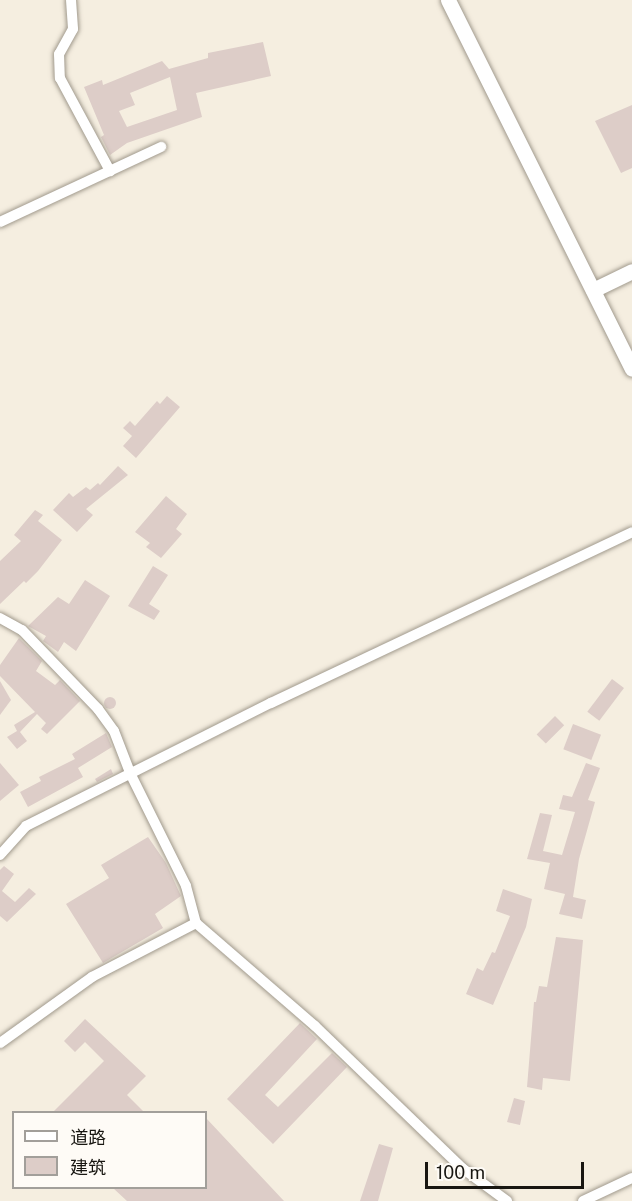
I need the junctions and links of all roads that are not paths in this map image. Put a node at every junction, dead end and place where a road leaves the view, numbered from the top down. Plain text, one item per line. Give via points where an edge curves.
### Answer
1 (71, 0) edge
2 (448, 0) edge
3 (161, 147) dead end
4 (110, 171) junction
5 (0, 222) edge
6 (632, 271) edge
7 (592, 290) junction
8 (632, 369) edge
9 (632, 532) edge
10 (0, 618) edge
11 (131, 775) junction
12 (0, 855) edge
13 (196, 923) junction
14 (0, 1043) edge
15 (632, 1178) edge
16 (507, 1201) edge
17 (583, 1201) edge

1 - 4 street via 73,29 59,54 60,78
2 - 7 street
3 - 4 street
4 - 5 street
6 - 7 street
7 - 8 street
9 - 11 street via 272,703
10 - 11 street via 22,630 98,709 114,731
11 - 12 street via 26,826
11 - 13 street via 186,886
13 - 14 street via 92,977
13 - 16 street via 315,1026 462,1168
15 - 17 street

